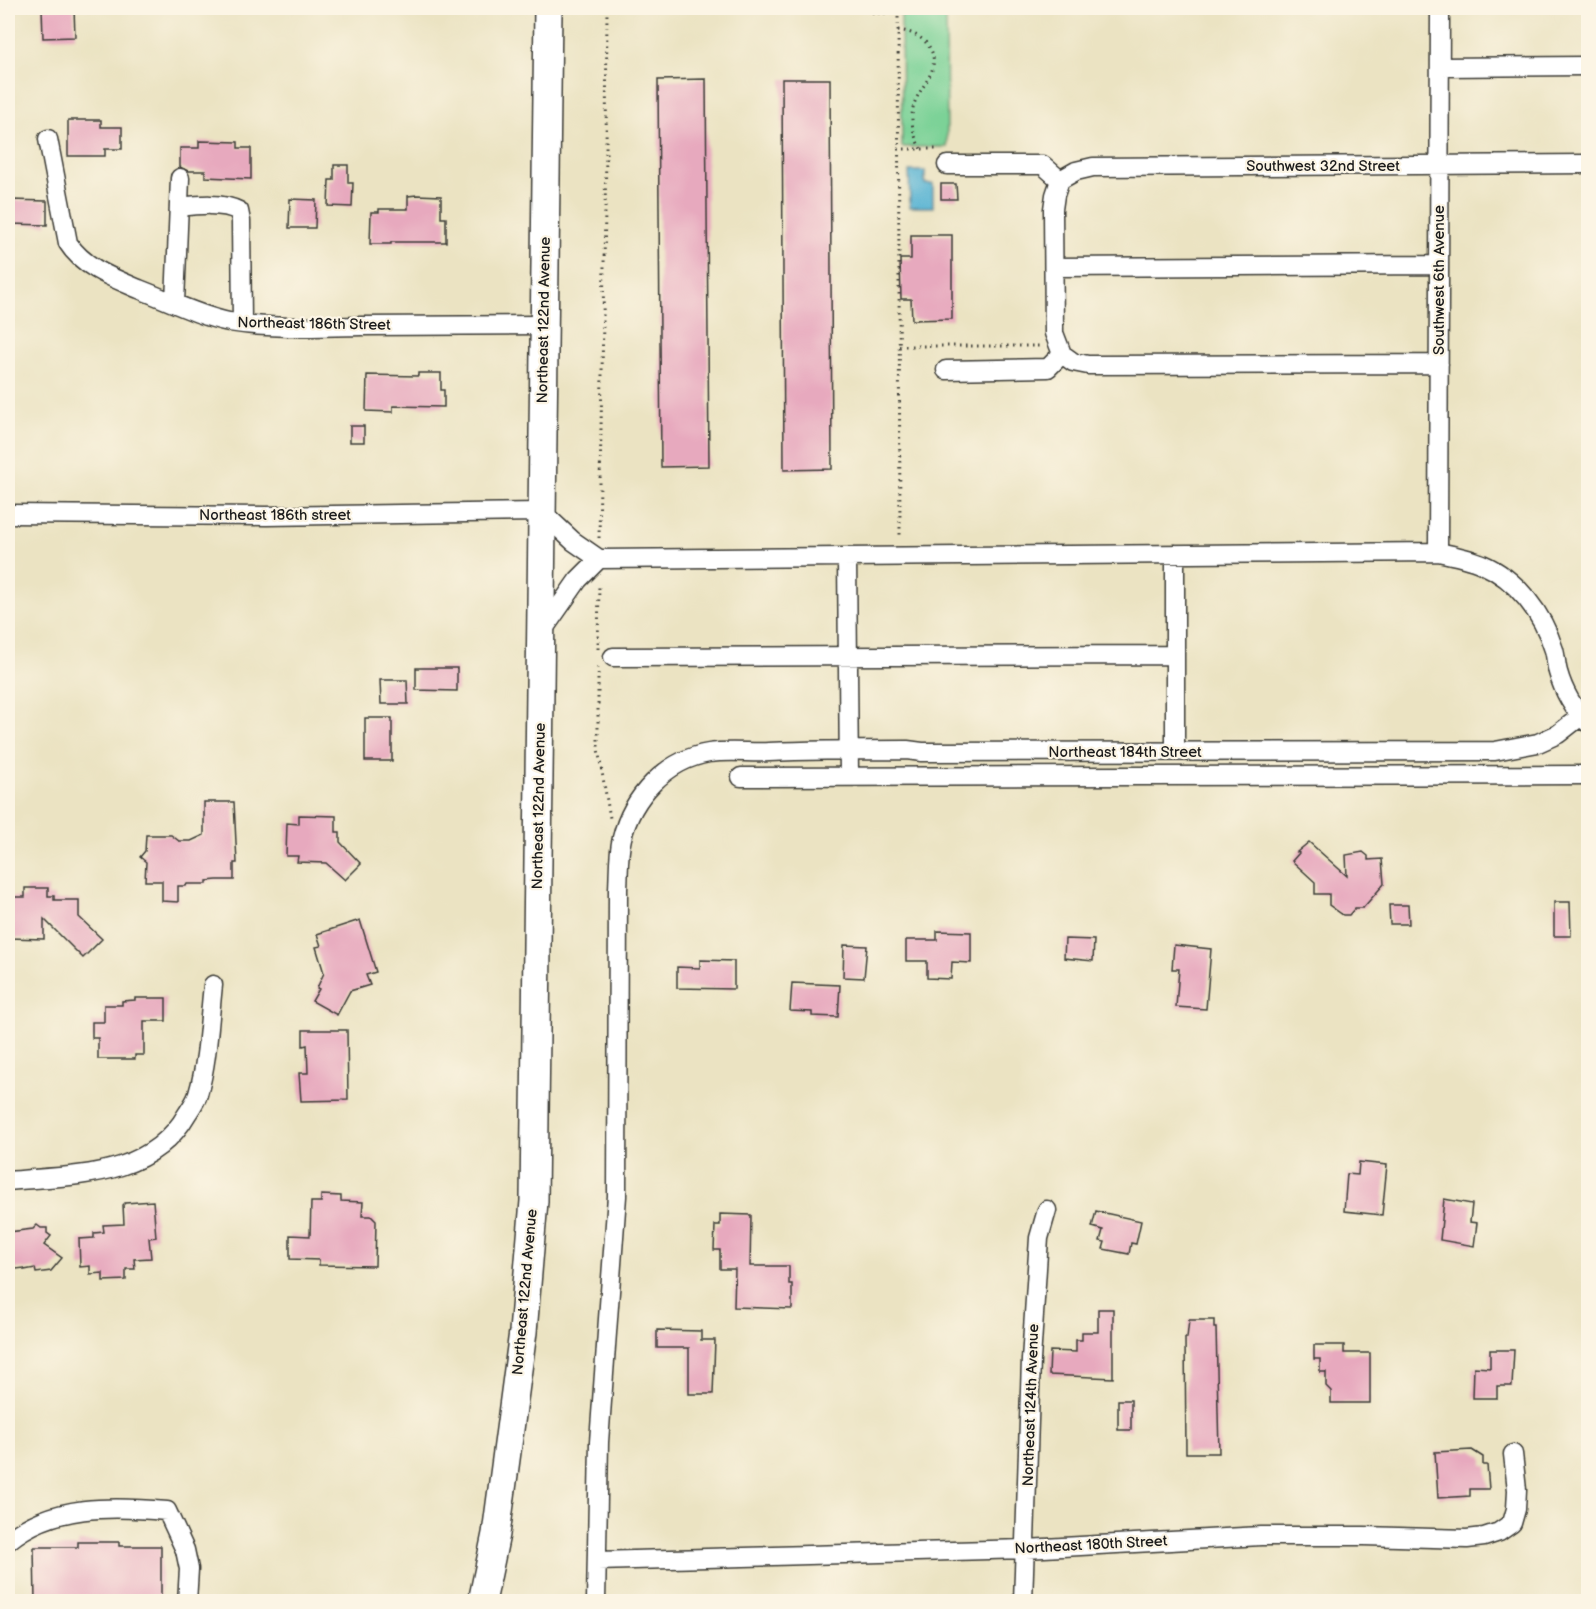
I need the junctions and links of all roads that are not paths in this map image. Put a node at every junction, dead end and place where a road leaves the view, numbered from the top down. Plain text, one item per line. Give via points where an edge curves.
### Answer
1 (548, 8) edge
2 (1440, 8) edge
3 (1588, 66) edge
4 (1440, 67) junction
5 (48, 139) dead end
6 (1588, 164) edge
7 (946, 165) dead end
8 (1440, 165) junction
9 (180, 178) dead end
10 (1060, 180) junction
11 (179, 207) junction
12 (1439, 265) junction
13 (1054, 267) junction
14 (175, 303) junction
15 (242, 323) junction
16 (543, 325) junction
17 (1062, 354) junction
18 (1439, 364) junction
19 (946, 370) dead end
20 (542, 512) junction
21 (8, 514) edge
22 (1438, 552) junction
23 (1175, 554) junction
24 (847, 557) junction
25 (599, 559) junction
26 (541, 633) junction
27 (1175, 655) junction
28 (848, 656) junction
29 (603, 659) road end
30 (1585, 719) edge
31 (849, 750) junction
32 (1175, 751) junction
33 (1588, 775) edge
34 (741, 777) dead end
35 (849, 777) junction
36 (213, 986) dead end
37 (8, 1181) edge
38 (1047, 1210) dead end
39 (1513, 1454) dead end
40 (8, 1541) edge
41 (1026, 1549) junction
42 (597, 1561) junction
43 (188, 1602) edge
44 (482, 1602) edge
45 (596, 1602) edge
46 (1023, 1602) edge

1 - 16 highway, Northeast 122nd Avenue
2 - 4 street, Southwest 6th Avenue
3 - 4 street
4 - 8 street, Southwest 6th Avenue
5 - 14 street, Northeast 186th Street via 68,243 77,256 123,282
6 - 8 street, Southwest 32nd Street
7 - 10 street via 1043,165
8 - 10 street, Southwest 32nd Street via 1093,167
8 - 12 street, Southwest 6th Avenue
9 - 11 street
10 - 13 street via 1053,209
11 - 14 street
11 - 15 street via 232,207 239,211
12 - 13 street
12 - 18 street, Southwest 6th Avenue
13 - 17 street via 1054,333
14 - 15 street, Northeast 186th Street
15 - 16 street, Northeast 186th Street via 319,327
16 - 20 highway, Northeast 122nd Avenue
17 - 18 street via 1073,362 1088,365
17 - 19 street via 1048,368
18 - 22 street, Southwest 6th Avenue
20 - 21 street, Northeast 186th street
20 - 25 street
20 - 26 highway, Northeast 122nd Avenue
22 - 23 street
22 - 30 street via 1482,564 1519,589 1545,627 1562,683
23 - 24 street
23 - 27 street
24 - 25 street
24 - 28 street
25 - 26 street via 578,580
26 - 44 highway, Northeast 122nd Avenue via 534,1201 523,1332 496,1534
27 - 28 street
27 - 32 street
28 - 29 street
28 - 31 street
30 - 32 street, Northeast 184th Street via 1538,742 1495,751
31 - 32 street, Northeast 184th Street
31 - 35 street
31 - 42 street, Northeast 184th Street via 709,753 686,760 645,790 622,839 618,889 617,1196 599,1442
33 - 35 street, Northeast 184th Street
34 - 35 street, Northeast 184th Street
36 - 37 street via 198,1096 177,1130 156,1151 104,1171
38 - 41 street, Northeast 124th Avenue via 1039,1238 1031,1360
39 - 41 street, Northeast 180th Street via 1517,1490 1512,1523 1484,1538 1261,1536
40 - 43 street via 23,1528 76,1511 167,1511 185,1550
41 - 42 street, Northeast 180th Street
41 - 46 street, Northeast 124th Avenue
42 - 45 street

